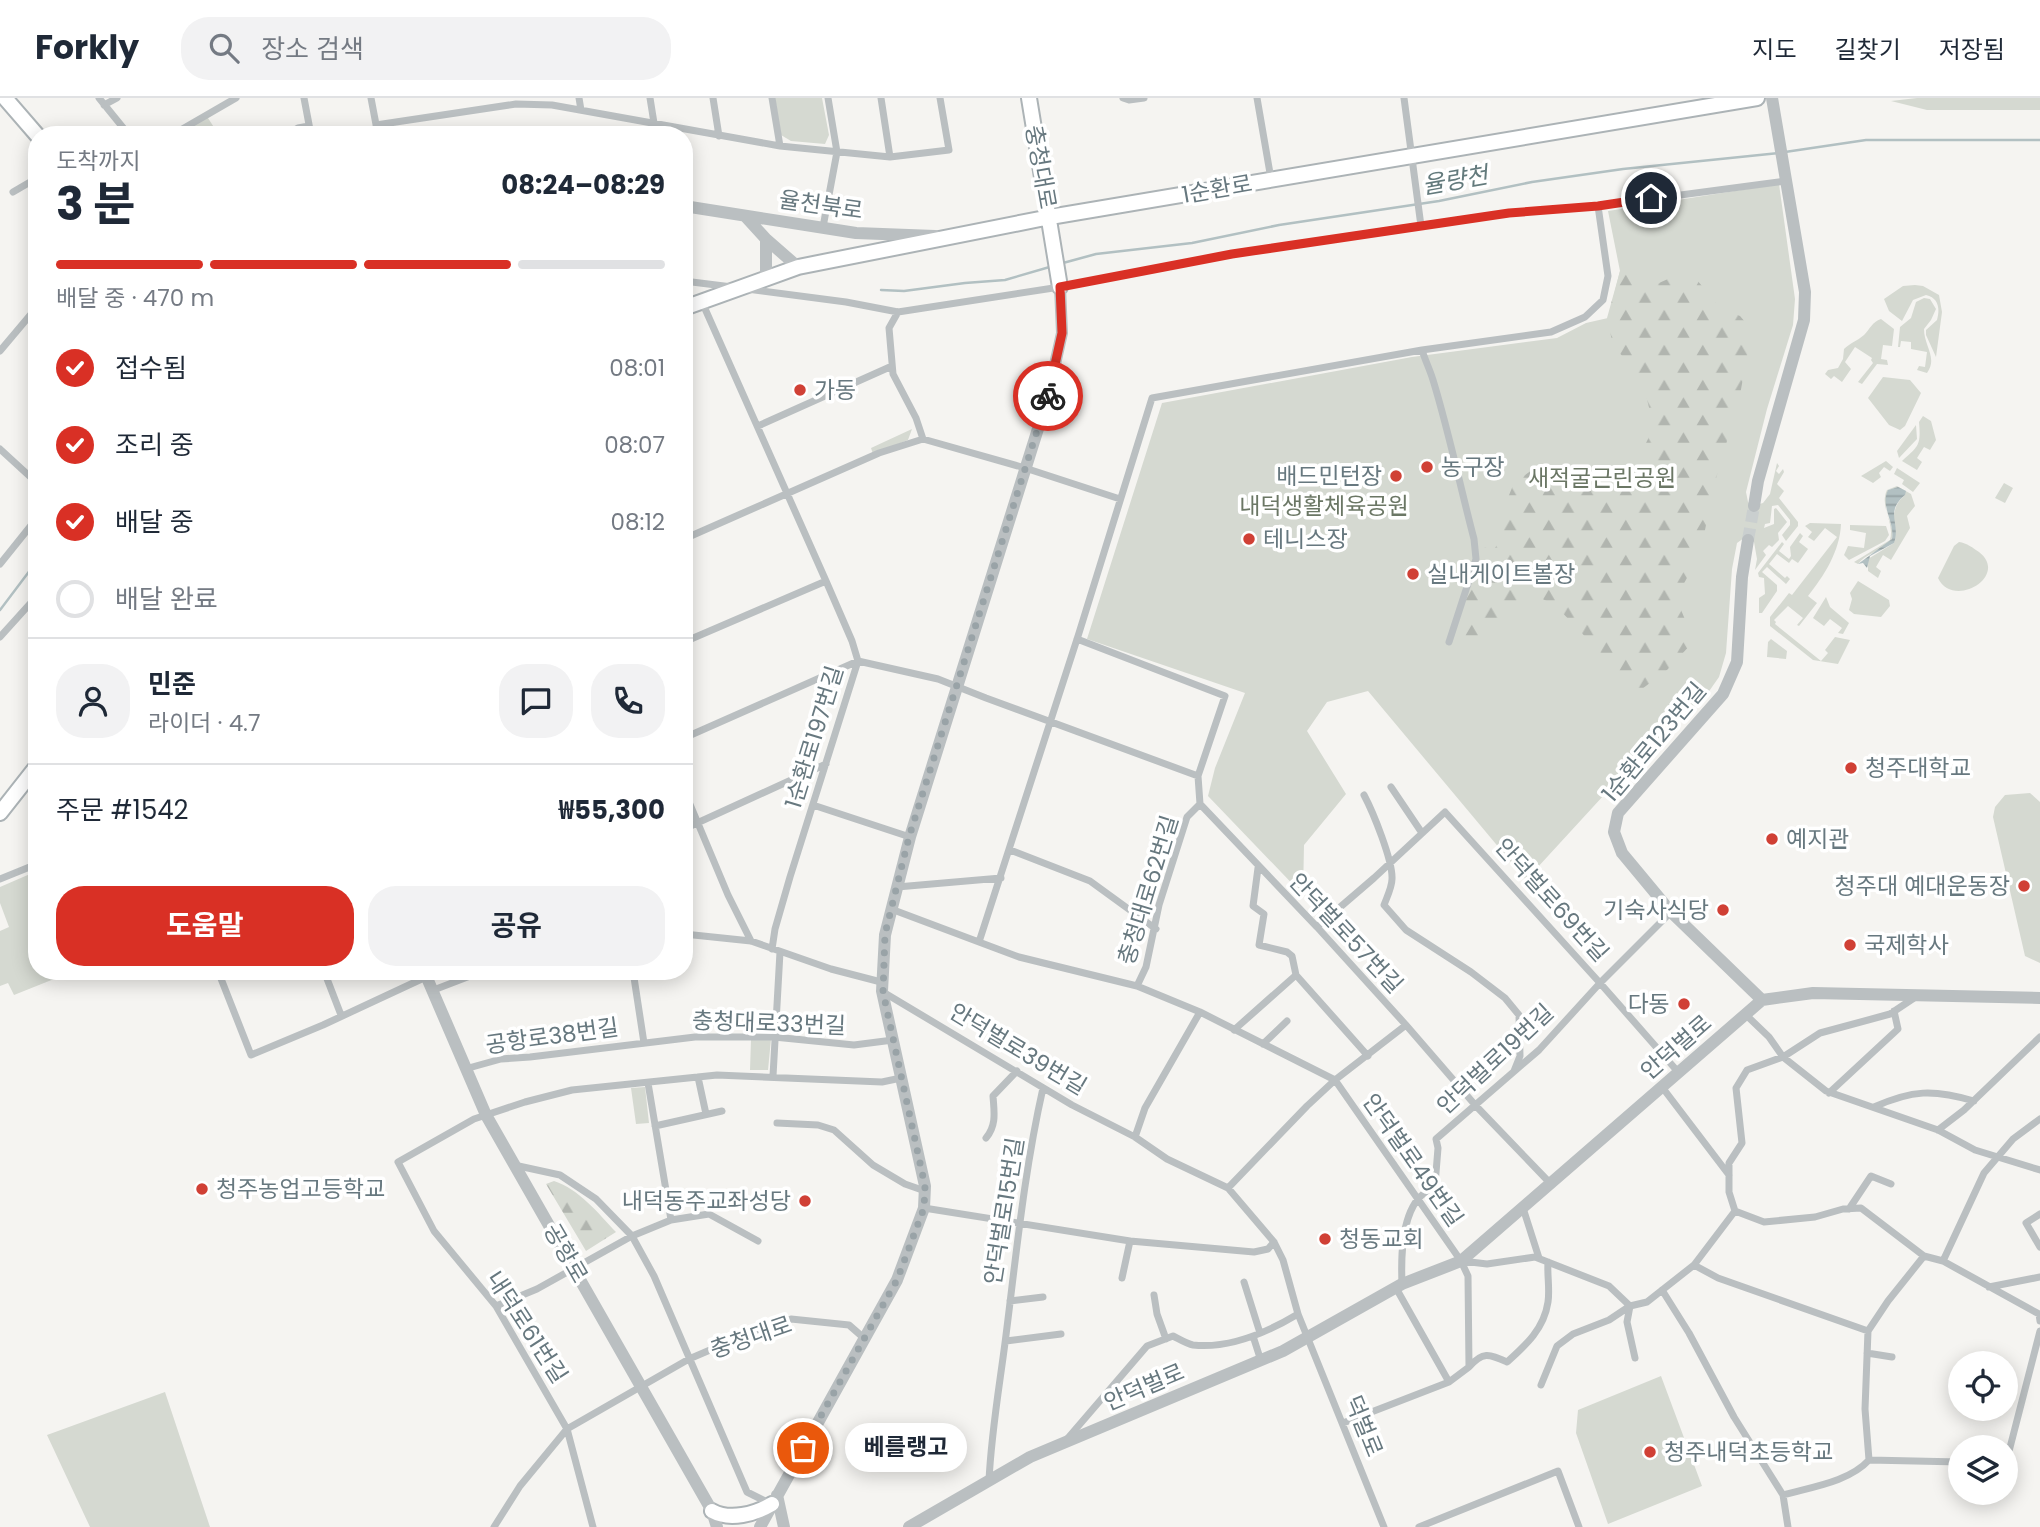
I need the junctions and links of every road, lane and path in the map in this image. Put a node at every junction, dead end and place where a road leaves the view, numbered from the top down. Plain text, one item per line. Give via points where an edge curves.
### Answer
1 (5, 98) edge
2 (117, 98) edge
3 (236, 98) edge
4 (304, 98) edge
5 (371, 98) edge
6 (579, 98) edge
7 (650, 98) edge
8 (713, 98) edge
9 (772, 98) edge
10 (828, 98) edge
11 (881, 98) edge
12 (940, 98) edge
13 (1030, 98) edge
14 (1144, 98) edge
15 (1258, 98) edge
16 (1404, 98) edge
17 (1757, 98) edge
18 (1772, 98) edge
19 (1126, 99) edge
20 (102, 101) edge
21 (582, 110) junction
22 (654, 123) junction
23 (376, 125) joint
24 (29, 126) edge
25 (122, 126) edge
26 (188, 126) edge
27 (309, 126) edge
28 (654, 126) edge
29 (669, 126) edge
30 (693, 131) edge
31 (719, 136) junction
32 (780, 146) junction
33 (837, 152) junction
34 (1412, 156) junction
35 (890, 157) junction
36 (1271, 180) junction
37 (1786, 181) junction
38 (28, 183) edge
39 (13, 192) dead end
40 (1598, 206) junction
41 (693, 207) edge
42 (745, 215) junction
43 (1050, 216) junction
44 (1422, 226) junction
45 (823, 227) junction
46 (953, 237) junction
47 (766, 239) junction
48 (797, 267) junction
49 (766, 278) junction
50 (693, 282) edge
51 (1059, 282) junction
52 (739, 288) junction
53 (702, 301) junction
54 (693, 304) edge
55 (898, 312) junction
56 (28, 318) edge
57 (1422, 350) junction
58 (0, 351) edge
59 (892, 366) junction
60 (758, 426) junction
61 (922, 439) junction
62 (0, 449) edge
63 (1025, 468) junction
64 (28, 475) edge
65 (787, 494) junction
66 (1120, 499) junction
67 (1754, 506) tunnel mouth
68 (28, 529) edge
69 (693, 535) edge
70 (1748, 540) tunnel mouth
71 (0, 564) edge
72 (827, 581) junction
73 (28, 606) edge
74 (0, 636) edge
75 (693, 638) edge
76 (1077, 639) junction
77 (1449, 642) dead end
78 (858, 661) junction
79 (957, 685) junction
80 (1050, 723) junction
81 (693, 733) edge
82 (826, 764) junction
83 (1198, 776) junction
84 (28, 777) edge
85 (1391, 787) dead end
86 (1364, 795) dead end
87 (1199, 804) junction
88 (813, 805) junction
89 (1, 810) edge
90 (693, 812) edge
91 (698, 824) junction
92 (693, 826) edge
93 (1422, 833) junction
94 (909, 837) junction
95 (1010, 850) junction
96 (1389, 864) junction
97 (28, 868) edge
98 (1258, 868) junction
99 (1001, 878) junction
100 (0, 879) edge
101 (897, 887) junction
102 (891, 909) junction
103 (1671, 912) junction
104 (1317, 927) junction
105 (1156, 929) junction
106 (693, 935) edge
107 (751, 941) junction
108 (979, 942) junction
109 (776, 950) junction
110 (1296, 975) junction
111 (222, 980) edge
112 (327, 980) edge
113 (413, 980) edge
114 (427, 980) edge
115 (460, 980) edge
116 (634, 980) edge
117 (1600, 982) junction
118 (1137, 986) junction
119 (882, 987) junction
120 (431, 991) junction
121 (1917, 996) junction
122 (2040, 998) edge
123 (1762, 1000) junction
124 (1895, 1011) junction
125 (1200, 1012) junction
126 (1745, 1014) junction
127 (341, 1015) junction
128 (1287, 1020) dead end
129 (1406, 1025) junction
130 (1234, 1030) junction
131 (774, 1037) junction
132 (2040, 1037) edge
133 (892, 1040) junction
134 (644, 1043) junction
135 (1263, 1044) junction
136 (1368, 1056) junction
137 (1783, 1057) junction
138 (465, 1069) junction
139 (1017, 1071) junction
140 (1679, 1073) junction
141 (1513, 1074) junction
142 (773, 1076) junction
143 (698, 1077) junction
144 (901, 1078) junction
145 (1335, 1080) junction
146 (648, 1083) junction
147 (1662, 1087) junction
148 (1043, 1088) junction
149 (1829, 1093) junction
150 (1974, 1101) junction
151 (1476, 1107) junction
152 (1873, 1108) junction
153 (722, 1111) dead end
154 (706, 1114) junction
155 (486, 1115) junction
156 (2040, 1119) edge
157 (777, 1123) dead end
158 (655, 1126) junction
159 (1938, 1130) junction
160 (986, 1138) dead end
161 (1135, 1138) junction
162 (1996, 1157) junction
163 (514, 1164) junction
164 (2040, 1170) edge
165 (1729, 1175) junction
166 (1550, 1183) junction
167 (1891, 1184) dead end
168 (1228, 1188) junction
169 (925, 1191) junction
170 (1418, 1199) junction
171 (924, 1208) junction
172 (1523, 1208) junction
173 (1849, 1209) junction
174 (1735, 1211) junction
175 (2040, 1214) edge
176 (671, 1220) junction
177 (1018, 1223) junction
178 (632, 1236) junction
179 (758, 1241) dead end
180 (1130, 1241) junction
181 (1274, 1242) junction
182 (2040, 1247) edge
183 (1924, 1255) junction
184 (1538, 1258) junction
185 (1461, 1261) junction
186 (1943, 1261) junction
187 (1548, 1262) junction
188 (1694, 1265) junction
189 (575, 1268) junction
190 (2040, 1277) edge
191 (1122, 1278) dead end
192 (1244, 1282) dead end
193 (1399, 1286) junction
194 (1989, 1287) junction
195 (1662, 1290) junction
196 (1154, 1295) dead end
197 (1043, 1297) dead end
198 (1010, 1301) junction
199 (496, 1306) junction
200 (1630, 1306) junction
201 (1298, 1314) junction
202 (2040, 1321) edge
203 (1868, 1331) junction
204 (2040, 1331) edge
205 (1061, 1334) dead end
206 (1256, 1335) junction
207 (1309, 1338) junction
208 (865, 1339) junction
209 (1166, 1339) junction
210 (1006, 1341) junction
211 (1867, 1353) junction
212 (1892, 1357) dead end
213 (1635, 1358) dead end
214 (689, 1359) junction
215 (1261, 1361) junction
216 (1469, 1367) junction
217 (1449, 1382) junction
218 (1541, 1385) dead end
219 (641, 1388) junction
220 (1343, 1423) junction
221 (568, 1429) junction
222 (2013, 1435) edge
223 (1064, 1443) junction
224 (1870, 1460) junction
225 (1948, 1462) edge
226 (989, 1482) junction
227 (1783, 1495) junction
228 (774, 1499) junction
229 (712, 1511) junction
230 (494, 1527) edge
231 (593, 1527) edge
232 (719, 1527) edge
233 (761, 1527) edge
234 (784, 1527) edge
235 (909, 1527) edge
236 (1384, 1527) edge
237 (1419, 1527) edge
238 (1579, 1527) edge
239 (1788, 1527) edge

1 - 24 main road
2 - 20 street
3 - 26 street
4 - 27 street
5 - 23 street
6 - 21 street
7 - 22 street
8 - 31 street
9 - 32 street
10 - 33 street
11 - 35 street
12 - 35 street via 949,150
13 - 43 main road, 충청대로
14 - 19 street
15 - 36 street
16 - 34 street
17 - 34 main road, 1순환로
18 - 37 street
20 - 25 street
21 - 22 street
21 - 23 street via 516,104
22 - 28 street
22 - 29 street
30 - 31 street
31 - 32 street
32 - 33 street
33 - 35 street
33 - 45 street
34 - 36 main road, 1순환로
34 - 44 street
36 - 43 main road, 1순환로
37 - 40 street
37 - 67 street via 1805,292 1804,320
38 - 39 street
40 - 44 street
40 - 57 street via 1608,276 1603,300 1585,317 1551,332
41 - 42 street, 율천북로
42 - 45 street, 율천북로
42 - 47 street
43 - 46 main road, 1순환로
43 - 51 main road, 충청대로
44 - 51 street
45 - 46 street, 율천북로
46 - 48 main road, 1순환로
47 - 48 street
47 - 49 street
48 - 49 main road, 1순환로
49 - 52 main road, 1순환로
50 - 52 street
51 - 55 street
51 - 63 street via 1062,333
52 - 53 main road, 1순환로
52 - 55 street
53 - 54 main road, 1순환로
53 - 60 street, 1순환로197번길
55 - 59 street via 889,328
56 - 58 street
57 - 66 street via 1152,398
57 - 77 street via 1476,559
59 - 60 street
59 - 61 street
60 - 65 street, 1순환로197번길
61 - 63 street
61 - 65 street
62 - 64 street
63 - 66 street
63 - 79 street
65 - 69 street
65 - 72 street, 1순환로197번길
66 - 76 street
68 - 71 street
70 - 103 street, 1순환로123번길 via 1741,577 1737,662 1723,694 1618,813 1614,832 1622,853
72 - 75 street
72 - 78 street, 1순환로197번길
73 - 74 street
76 - 80 street
76 - 83 street, 충청대로62번길 via 1225,696
78 - 79 street
78 - 81 street
78 - 82 street, 1순환로197번길
79 - 80 street
79 - 94 street
80 - 83 street
80 - 95 street
82 - 88 street, 1순환로197번길
82 - 91 street
83 - 87 street, 충청대로62번길
84 - 89 main road
85 - 93 street
86 - 96 street
87 - 98 street, 안덕벌로57번길
87 - 105 street, 충청대로62번길 via 1187,817 1159,905
88 - 94 street
88 - 109 street, 1순환로197번길 via 775,929
90 - 91 street
91 - 92 street
91 - 107 street
93 - 96 street, 안덕벌로69번길
93 - 117 street, 안덕벌로69번길 via 1445,812
94 - 101 street
95 - 99 street
95 - 105 street via 1090,881
96 - 104 street, 안덕벌로69번길
96 - 141 street via 1392,883 1384,905 1393,917 1505,998 1519,1015 1520,1056
97 - 100 street
98 - 104 street, 안덕벌로57번길
98 - 110 street, 안덕벌로57번길 via 1253,906 1264,914 1259,945 1292,956
99 - 101 street
99 - 108 street
101 - 102 street
102 - 108 street
102 - 119 street
103 - 117 street, 안덕벌로19번길
103 - 123 street, 1순환로123번길
104 - 129 street, 안덕벌로57번길
105 - 118 street, 충청대로62번길
106 - 107 street, 안덕벌로39번길
107 - 109 street, 안덕벌로39번길
108 - 118 street via 1019,957
109 - 119 street, 안덕벌로39번길
109 - 131 street, 1순환로197번길
110 - 130 street
110 - 136 street
111 - 127 street via 251,1055
112 - 127 street
113 - 127 street
114 - 120 street, 공항로
115 - 120 street
116 - 134 street
117 - 140 street, 안덕벌로69번길
117 - 141 street, 안덕벌로19번길
118 - 125 street
119 - 133 street
119 - 139 street, 안덕벌로39번길
120 - 138 street, 공항로
121 - 122 street
121 - 123 street via 1813,993
121 - 124 street
123 - 126 street, 안덕벌로
124 - 137 street via 1820,1033
124 - 149 street via 1898,1029
125 - 130 street
125 - 161 street via 1145,1108
126 - 137 street
126 - 140 street, 안덕벌로
128 - 135 street
129 - 136 street, 안덕벌로57번길
129 - 151 street, 안덕벌로57번길
130 - 135 street
131 - 133 street, 충청대로33번길 via 855,1045
131 - 134 street, 충청대로33번길 via 695,1037
131 - 142 street, 1순환로197번길
132 - 150 street
133 - 144 street
134 - 138 street, 공항로38번길 via 501,1059
135 - 145 street
136 - 145 street, 안덕벌로57번길
137 - 149 street
137 - 165 street via 1747,1070 1736,1088 1742,1143 1729,1163
138 - 155 street, 공항로
139 - 148 street, 안덕벌로39번길
139 - 160 street via 993,1096 995,1119
140 - 147 street, 안덕벌로
141 - 151 street, 안덕벌로19번길
142 - 143 street
142 - 144 street via 882,1082
143 - 146 street
143 - 154 street
144 - 169 street
145 - 168 street, 안덕벌로57번길
145 - 170 street, 안덕벌로49번길
146 - 155 street via 572,1090
146 - 158 street
147 - 165 street
147 - 166 street, 안덕벌로
148 - 161 street, 안덕벌로39번길
148 - 177 street, 안덕벌로15번길
149 - 152 street
150 - 152 street via 1932,1091
150 - 159 street
151 - 166 street, 안덕벌로57번길
151 - 170 street, 안덕벌로19번길 via 1436,1139 1435,1185
152 - 159 street
153 - 154 street
154 - 158 street
155 - 163 street, 공항로
155 - 199 street, 내덕로61번길 via 398,1162 434,1231
156 - 162 street
157 - 169 street via 834,1130 873,1165
158 - 176 street
159 - 162 street
161 - 168 street, 안덕벌로39번길
162 - 164 street
162 - 186 street
163 - 178 street via 559,1175 596,1199
163 - 189 street, 공항로
165 - 174 street
166 - 172 street, 안덕벌로
167 - 173 street via 1871,1175
168 - 181 street, 안덕벌로39번길
169 - 171 street
170 - 185 street, 안덕벌로49번길
170 - 193 street, 안덕벌로19번길 via 1409,1216
171 - 177 street
171 - 208 street via 897,1280
172 - 184 street
172 - 185 street, 안덕벌로
173 - 174 street via 1764,1222
173 - 183 street via 1861,1209
174 - 188 street
175 - 182 street via 2026,1223
176 - 178 street
176 - 179 street via 709,1214
177 - 180 street
177 - 198 street, 안덕벌로15번길
178 - 189 street
178 - 214 street
180 - 181 street via 1254,1252 1268,1249
180 - 191 street
181 - 201 street, 안덕벌로39번길
183 - 186 street
183 - 203 street
184 - 185 street via 1487,1264
184 - 187 street
185 - 193 street, 안덕벌로
185 - 216 street via 1468,1276
186 - 194 street
187 - 200 street via 1609,1286
187 - 216 street via 1548,1302 1528,1344 1507,1362 1490,1355
188 - 195 street
188 - 203 street via 1718,1278
189 - 199 street
189 - 219 street, 공항로
190 - 194 street
192 - 206 street
193 - 207 street, 안덕벌로
193 - 217 street
194 - 202 street via 2039,1314
195 - 200 street
195 - 227 street
196 - 209 street
197 - 198 street
198 - 210 street, 안덕벌로15번길
199 - 221 street, 내덕로61번길
200 - 213 street via 1628,1322
200 - 218 street via 1557,1346
201 - 206 street
201 - 207 street, 안덕벌로39번길
203 - 211 street
204 - 222 street
205 - 210 street
206 - 209 street via 1216,1344 1191,1345 1173,1336
206 - 215 street
207 - 215 street, 안덕벌로
207 - 220 street, 덕벌로
208 - 214 street, 충청대로 via 849,1325 791,1319
208 - 228 street
209 - 223 street via 1147,1346
210 - 226 street, 안덕벌로15번길
211 - 212 street
211 - 224 street via 1865,1409
214 - 219 street, 충청대로
214 - 228 street via 747,1492
215 - 223 street, 안덕벌로
216 - 217 street
217 - 220 street
219 - 221 street, 충청대로
219 - 229 street, 공항로
220 - 236 street, 덕벌로
221 - 230 street via 520,1486
221 - 231 street, 내덕로61번길
223 - 226 street, 안덕벌로
224 - 225 street
224 - 227 street via 1850,1474
226 - 235 street, 안덕벌로
227 - 239 street
228 - 229 main road via 758,1510 733,1516
228 - 233 street
228 - 234 street
229 - 232 main road, 공항로
237 - 238 street via 1558,1471

